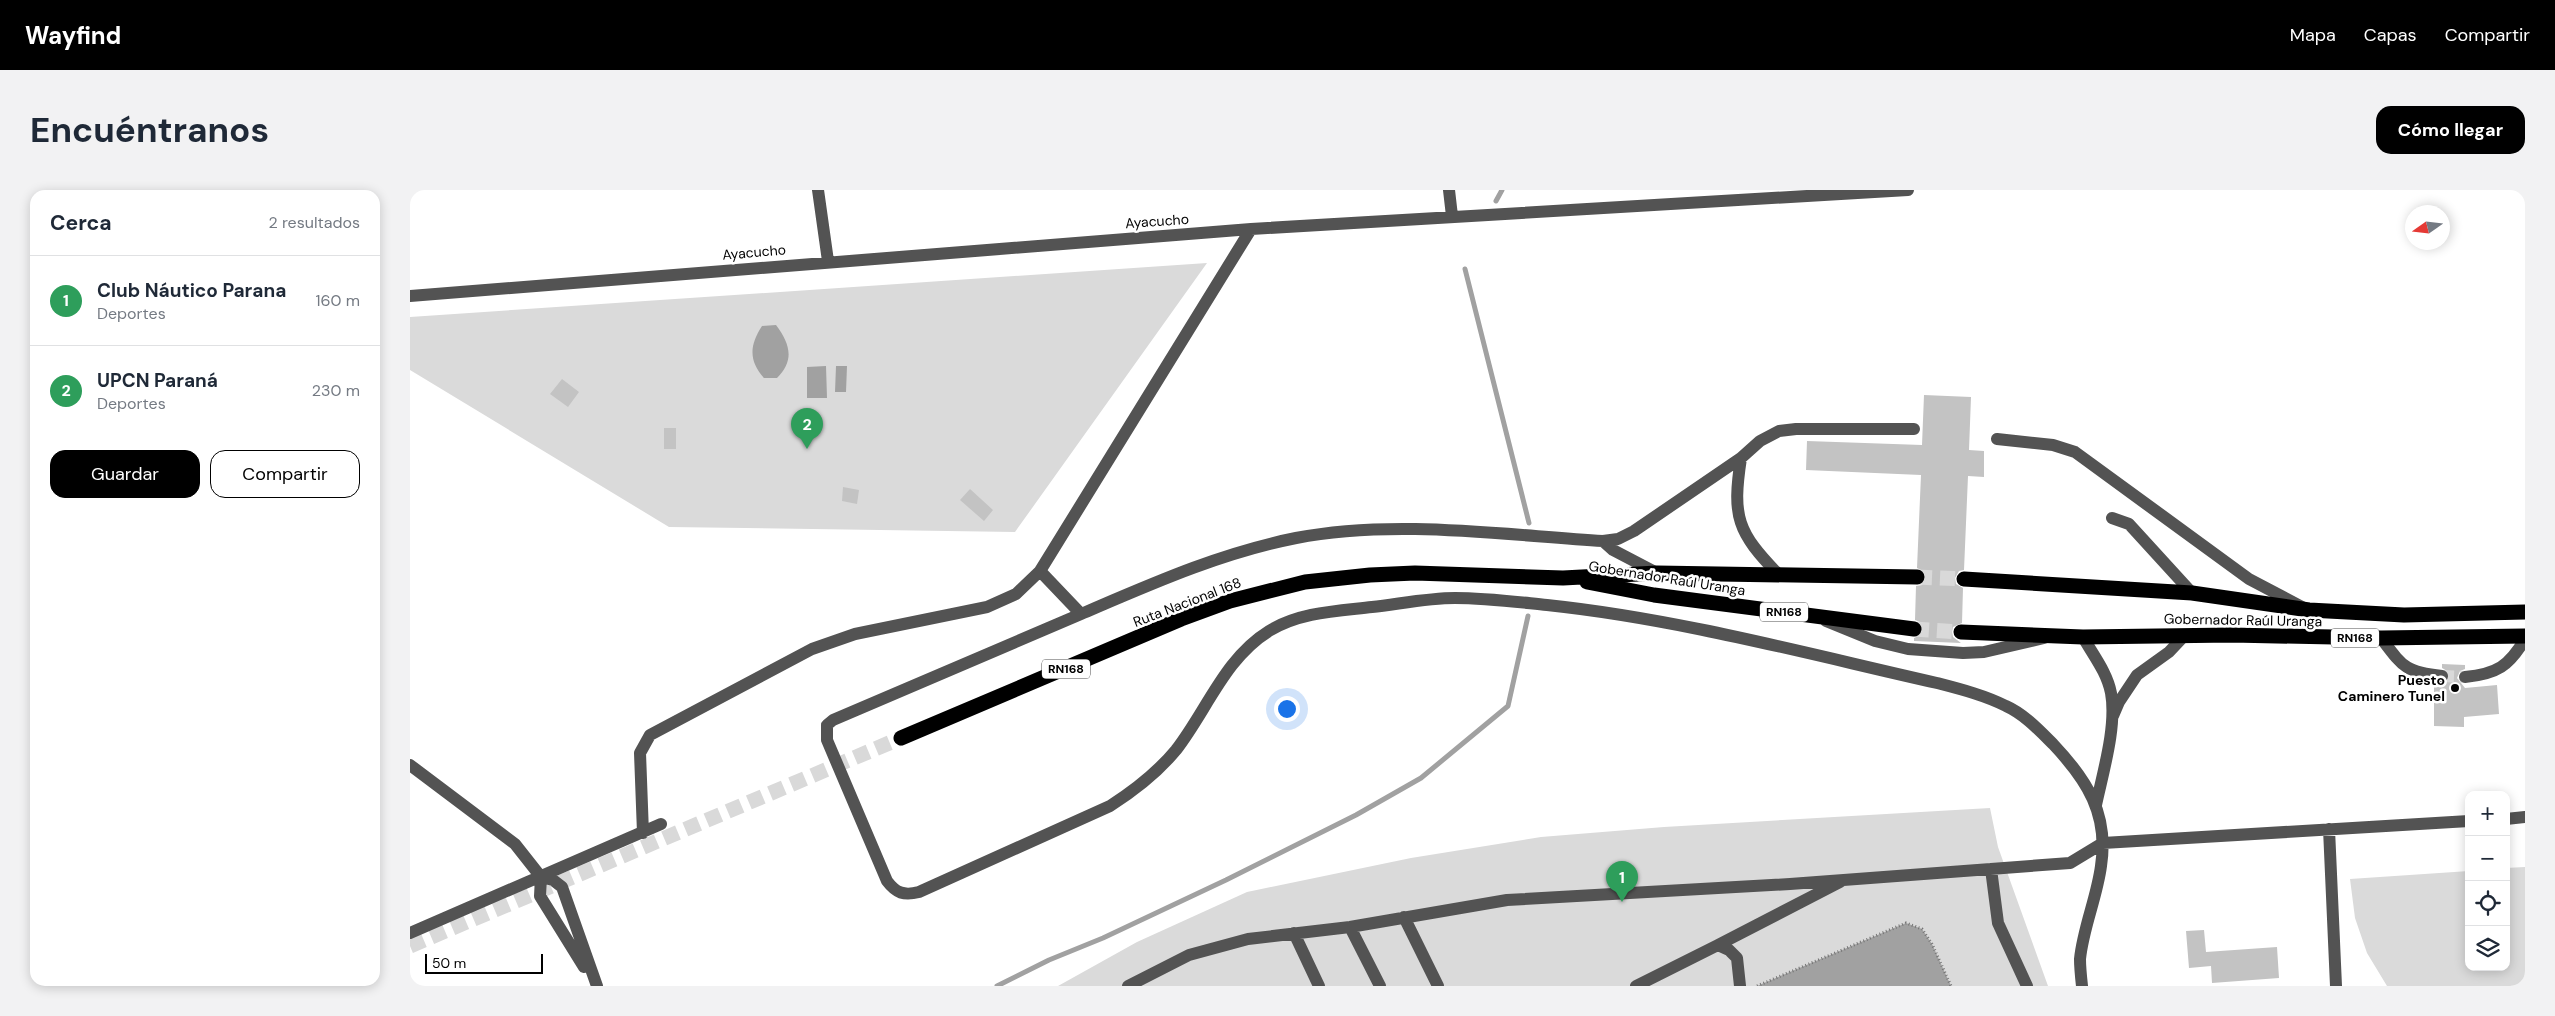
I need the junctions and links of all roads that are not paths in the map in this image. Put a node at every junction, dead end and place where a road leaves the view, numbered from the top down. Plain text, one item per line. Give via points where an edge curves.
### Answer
1 (818, 190) edge
2 (1449, 190) edge
3 (1908, 190) edge
4 (1452, 216) junction
5 (1251, 229) junction
6 (828, 261) junction
7 (410, 296) edge
8 (1914, 429) dead end
9 (1997, 439) dead end
10 (1741, 458) junction
11 (2112, 518) dead end
12 (1603, 541) junction
13 (1040, 571) junction
14 (1657, 573) junction
15 (1501, 574) joint
16 (1779, 575) junction
17 (1917, 577) tunnel mouth
18 (1564, 578) junction
19 (1964, 579) tunnel mouth
20 (2192, 593) junction
21 (2309, 610) junction
22 (2525, 612) edge
23 (1081, 614) junction
24 (1817, 617) junction
25 (1914, 629) tunnel mouth
26 (1961, 632) tunnel mouth
27 (2185, 635) junction
28 (2052, 637) junction
29 (2083, 637) junction
30 (2525, 637) edge
31 (2381, 638) junction
32 (2442, 676) tunnel mouth
33 (2465, 676) tunnel mouth
34 (2112, 719) junction
35 (901, 738) tunnel mouth
36 (410, 765) edge
37 (2096, 805) junction
38 (2525, 817) edge
39 (2510, 818) edge
40 (2465, 821) edge
41 (662, 824) dead end
42 (2329, 829) junction
43 (643, 832) junction
44 (2104, 843) junction
45 (1991, 869) junction
46 (541, 877) junction
47 (1845, 880) junction
48 (1404, 918) junction
49 (1350, 927) junction
50 (410, 933) edge
51 (1294, 933) junction
52 (1718, 945) junction
53 (1146, 982) edge
54 (596, 986) edge
55 (1128, 986) edge
56 (1319, 986) edge
57 (1380, 986) edge
58 (1438, 986) edge
59 (1636, 986) edge
60 (1740, 986) edge
61 (2027, 986) edge
62 (2082, 986) edge
63 (2336, 986) edge

1 - 6 street
2 - 4 street
3 - 4 street, Ayacucho
4 - 5 street, Ayacucho
5 - 6 street, Ayacucho
5 - 13 street
6 - 7 street, Ayacucho
8 - 10 street via 1779,431 1760,441
9 - 21 street via 2053,445 2075,452 2249,579
10 - 12 street via 1634,531 1618,539
10 - 16 street via 1736,504 1739,523 1748,540
11 - 20 street via 2129,524
12 - 14 street via 1612,550
12 - 23 street via 1389,530 1296,538 1218,558
13 - 23 street
13 - 43 street via 1016,594 987,607 856,634 812,649 650,735 640,753
14 - 16 highway, Gobernador Raúl Uranga / RN168
14 - 18 highway, Gobernador Raúl Uranga / RN168
15 - 18 highway, Gobernador Raúl Uranga / RN168
15 - 35 highway, Ruta Nacional 168 / RN168 via 1370,575 1276,588 1181,619
16 - 17 highway, Gobernador Raúl Uranga / RN168
18 - 24 highway, Gobernador Raúl Uranga / RN168 via 1654,595
19 - 20 highway, Gobernador Raúl Uranga / RN168
20 - 21 highway, Gobernador Raúl Uranga / RN168
21 - 22 highway, Gobernador Raúl Uranga / RN168 via 2423,615
23 - 37 street via 827,725 827,740 887,881 894,890 910,895 1110,806 1156,773 1177,749 1227,672 1257,638 1272,629 1323,612 1454,598 1640,616 1983,696 2007,706 2049,739 2074,767
24 - 25 highway, Gobernador Raúl Uranga / RN168
24 - 28 street via 1875,642 1908,649 1984,652
26 - 28 highway, Gobernador Raúl Uranga / RN168
27 - 29 highway, Gobernador Raúl Uranga / RN168
27 - 31 highway, Gobernador Raúl Uranga / RN168
27 - 34 street via 2169,652 2136,675
28 - 29 highway, Gobernador Raúl Uranga / RN168
29 - 34 street via 2101,665 2111,692
30 - 31 highway, Gobernador Raúl Uranga / RN168
30 - 33 street via 2510,660 2497,671
31 - 32 street via 2401,664 2415,673
34 - 37 street
36 - 46 street via 515,844
37 - 44 street
38 - 39 street
40 - 42 street
41 - 43 street
42 - 44 street
42 - 63 street
43 - 46 street
44 - 45 street via 2070,863
44 - 62 street via 2080,960
45 - 47 street
45 - 61 street via 1998,923
46 - 50 street
46 - 54 street via 540,896
46 - 54 street via 554,880 562,887
47 - 48 street via 1507,900
47 - 52 street
48 - 49 street
48 - 58 street
49 - 51 street
49 - 57 street
51 - 53 street via 1248,939 1189,955
51 - 56 street
52 - 59 street
52 - 60 street via 1738,958
53 - 55 street

